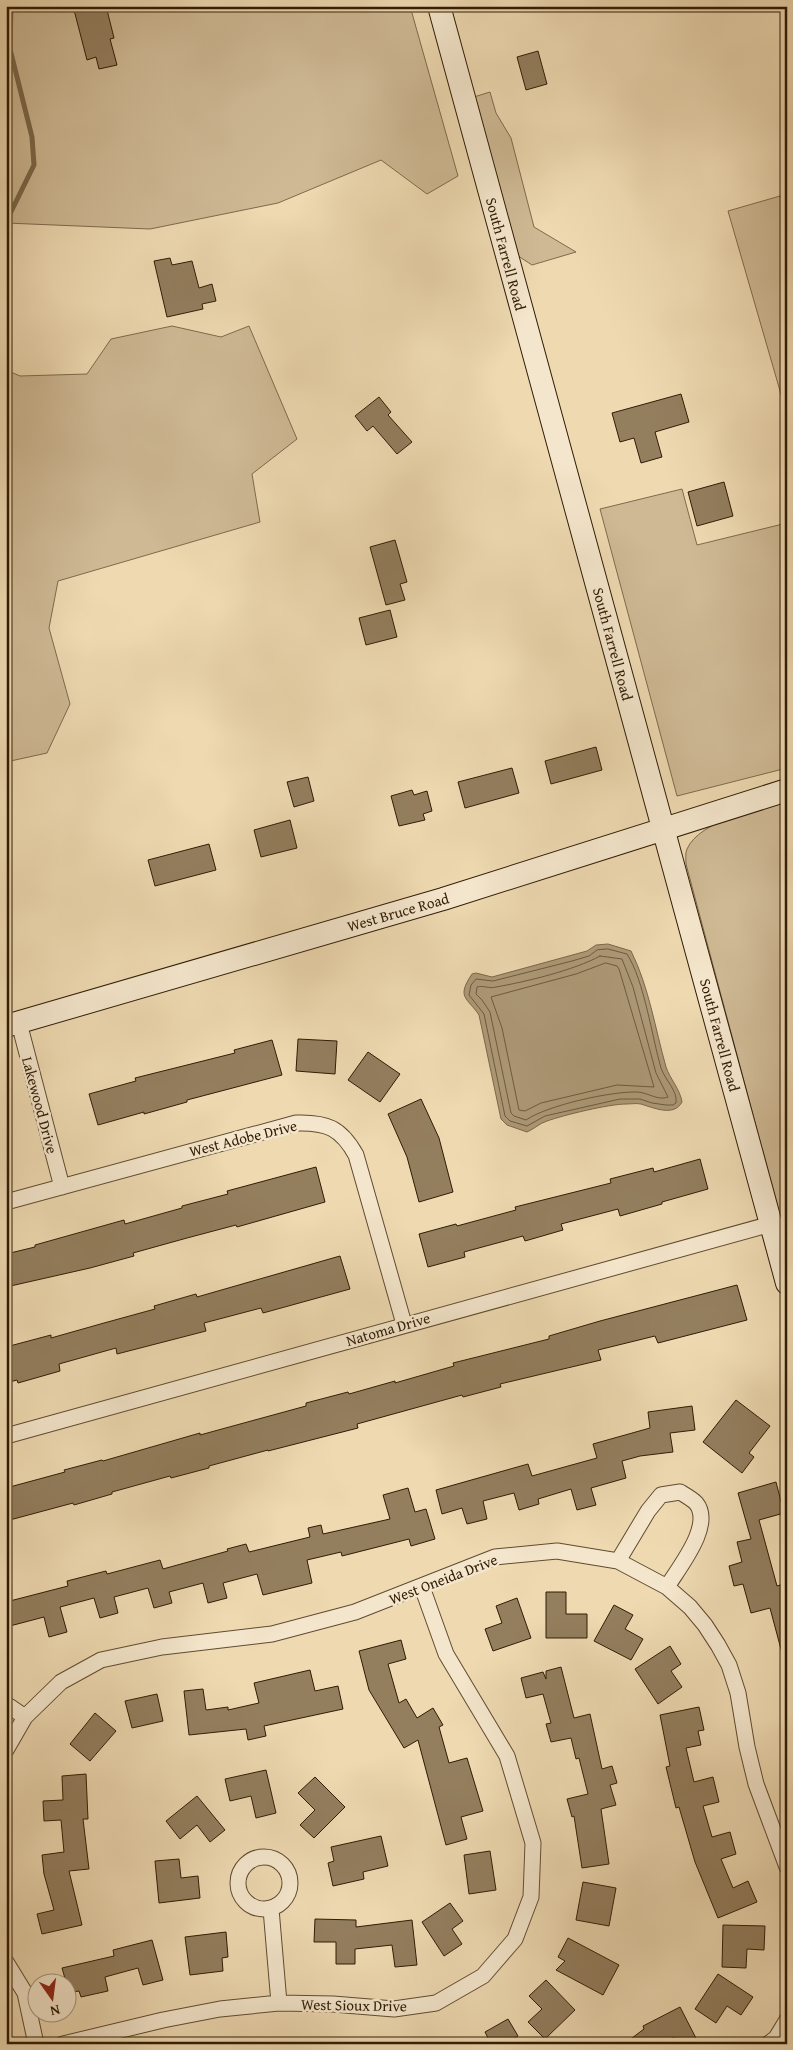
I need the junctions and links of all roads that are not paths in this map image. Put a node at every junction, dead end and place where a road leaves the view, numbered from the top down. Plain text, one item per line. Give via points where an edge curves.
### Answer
1 (439, 6) edge
2 (787, 790) edge
3 (664, 830) junction
4 (12, 1024) edge
5 (62, 1187) junction
6 (6, 1202) edge
7 (771, 1224) junction
8 (787, 1283) edge
9 (404, 1324) junction
10 (6, 1436) edge
11 (618, 1561) junction
12 (667, 1586) junction
13 (422, 1587) junction
14 (6, 1704) edge
15 (25, 1717) junction
16 (6, 1750) edge
17 (787, 1867) edge
18 (271, 1908) dead end
19 (6, 1962) edge
20 (279, 2003) junction
21 (787, 2020) edge
22 (776, 2042) edge
23 (36, 2044) edge
24 (63, 2044) edge

1 - 3 street, South Farrell Road
2 - 3 street, West Bruce Road
3 - 4 street, West Bruce Road via 443,899
3 - 7 street, South Farrell Road
4 - 5 street, Lakewood Drive
5 - 6 street, West Adobe Drive
5 - 9 street, West Adobe Drive via 296,1123 325,1124 348,1140 356,1155
7 - 8 street, South Farrell Road
7 - 9 street, Natoma Drive
9 - 10 street, Natoma Drive
11 - 12 street, West Oneida Drive
11 - 12 street via 661,1495 680,1492 696,1504 702,1517 698,1534
11 - 13 street, West Oneida Drive via 557,1551 495,1557
12 - 17 street, West Oneida Drive via 705,1625 728,1665 738,1693 756,1784
13 - 15 street, West Oneida Drive via 355,1612 272,1634 162,1647 101,1660 61,1682
13 - 20 street, West Sioux Drive via 446,1654 507,1756 533,1843 530,1897 515,1939 483,1976 436,2003 394,2009
14 - 15 street
15 - 16 street, West Oneida Drive
18 - 20 street
19 - 23 street via 25,1993
20 - 24 street, West Sioux Drive via 163,2020
21 - 22 street

